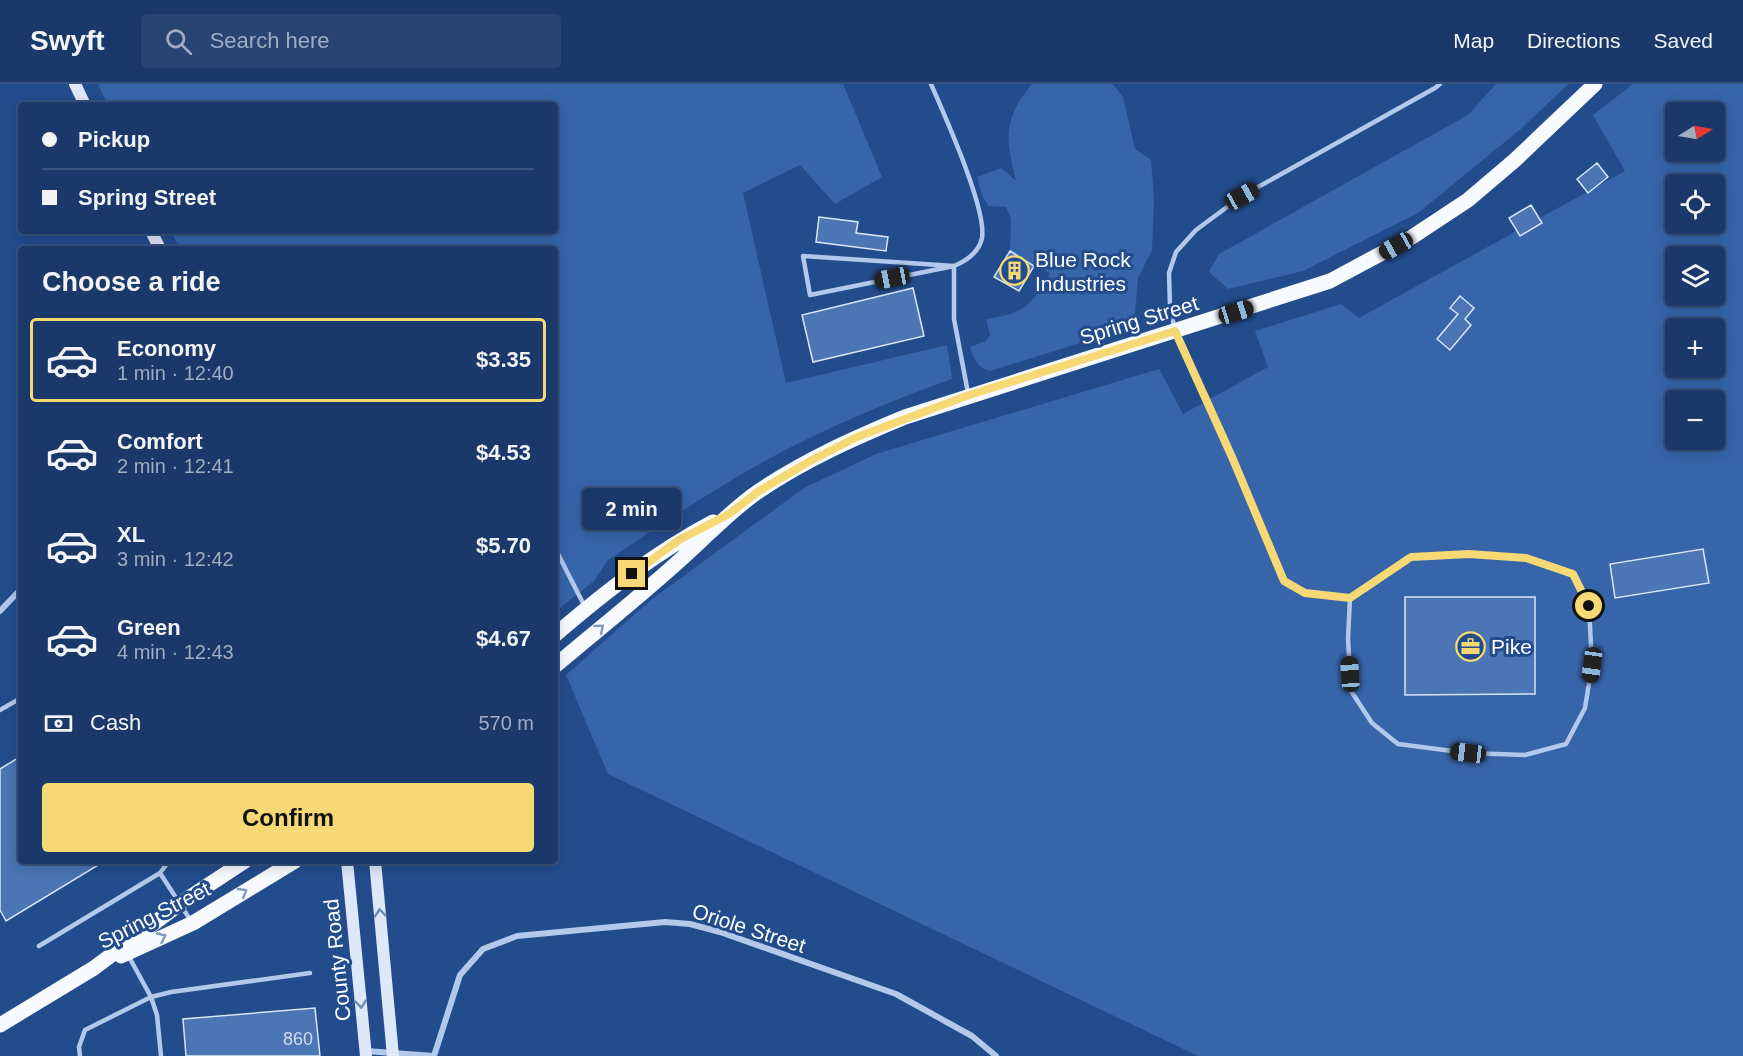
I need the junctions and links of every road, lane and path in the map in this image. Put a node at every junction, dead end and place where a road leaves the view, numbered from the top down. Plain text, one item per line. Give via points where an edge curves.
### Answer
1 (75, 84) edge
2 (931, 84) edge
3 (1440, 84) edge
4 (1595, 84) edge
5 (84, 102) edge
6 (954, 266) junction
7 (1175, 331) junction
8 (969, 395) junction
9 (729, 514) junction
10 (558, 554) edge
11 (18, 592) edge
12 (1350, 598) junction
13 (586, 609) junction
14 (0, 611) edge
15 (558, 632) edge
16 (558, 663) edge
17 (18, 700) edge
18 (0, 710) edge
19 (167, 864) edge
20 (240, 864) edge
21 (290, 864) edge
22 (347, 864) edge
23 (375, 864) edge
24 (160, 873) junction
25 (181, 903) junction
26 (193, 923) junction
27 (39, 946) dead end
28 (127, 953) junction
29 (94, 968) junction
30 (310, 973) dead end
31 (151, 997) junction
32 (0, 1025) edge
33 (366, 1054) edge
34 (392, 1054) edge
35 (80, 1056) edge
36 (161, 1056) edge
37 (434, 1056) edge
38 (996, 1056) edge

1 - 5 main road
2 - 6 lane via 953,134 981,227 982,238 972,256
3 - 7 lane via 1242,196 1196,230 1176,252 1169,273
4 - 7 main road, Spring Street via 1468,200 1412,237 1330,281
6 - 6 lane via 907,263 803,256 810,295
6 - 8 lane via 954,319
7 - 8 main road, Spring Street
7 - 12 lane via 1284,581 1305,593
8 - 9 main road, Spring Street via 857,437 759,491
9 - 13 main road, Spring Street via 679,540
16 -> 9 main road, Spring Street
10 - 13 lane
11 - 14 street
12 - 12 lane via 1411,557 1469,554 1526,558 1573,574 1589,606 1592,665 1586,708 1566,744 1525,755 1398,744 1371,723 1352,691
13 - 15 main road, Spring Street
17 - 18 lane
19 - 24 lane
20 - 25 main road, Spring Street
26 -> 21 main road, Spring Street
22 -> 33 main road, County Road
34 -> 23 main road
24 - 25 lane
24 - 27 lane
25 - 26 lane
25 - 29 main road, Spring Street
28 -> 26 main road, Spring Street
28 - 29 main road, Spring Street
28 - 31 lane
29 - 32 main road, Spring Street
30 - 31 lane
31 - 35 lane via 85,1030
31 - 36 lane
33 - 34 street
34 - 37 street
37 - 38 street, Oriole Street via 460,975 483,949 517,936 665,922 720,932 896,994 972,1036

